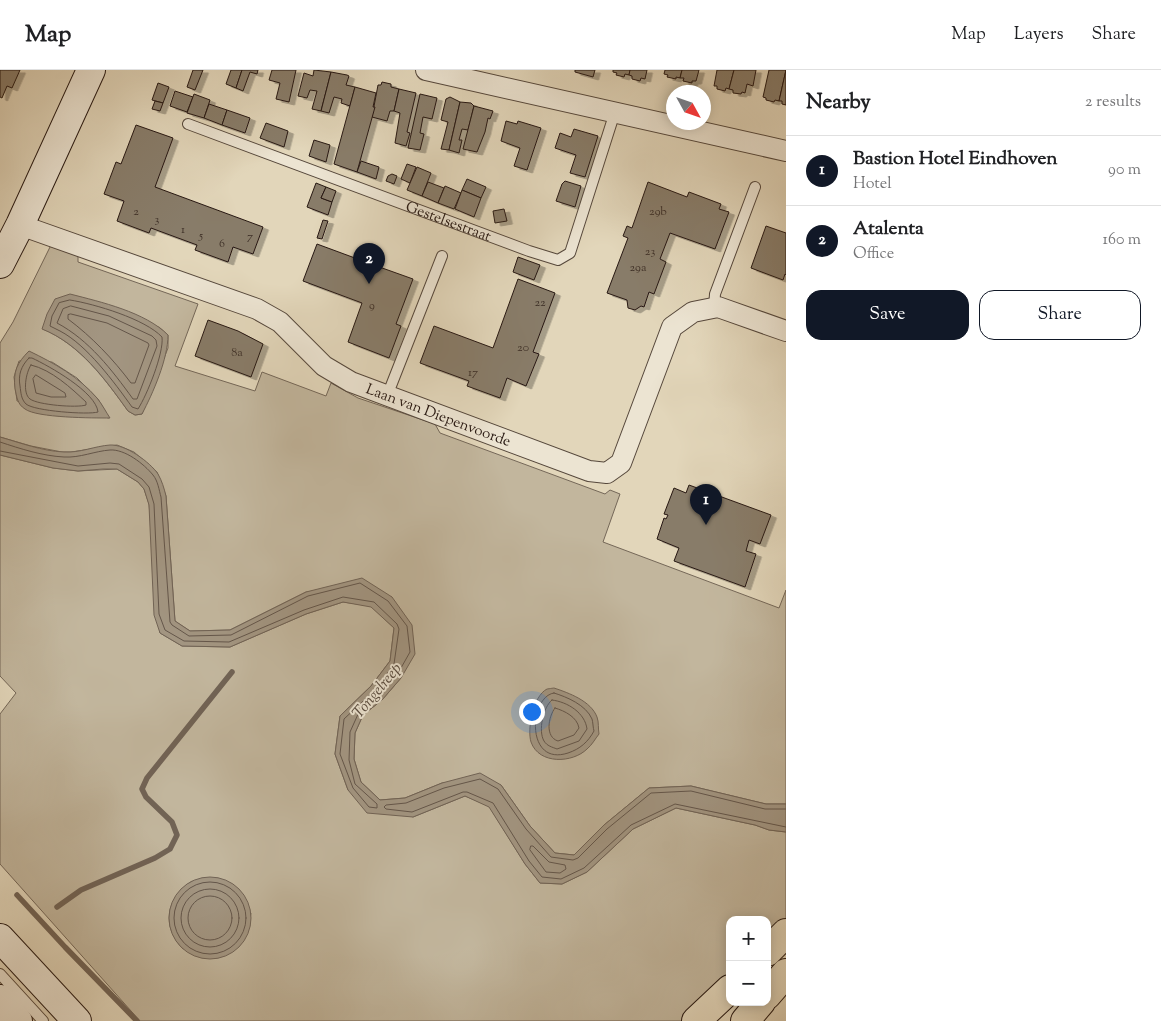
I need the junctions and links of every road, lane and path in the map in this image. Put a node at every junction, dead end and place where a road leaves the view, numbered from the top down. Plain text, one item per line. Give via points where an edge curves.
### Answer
1 (91, 70) edge
2 (426, 70) edge
3 (615, 112) junction
4 (188, 124) dead end
5 (786, 151) edge
6 (756, 187) dead end
7 (20, 225) junction
8 (442, 256) dead end
9 (0, 264) edge
10 (714, 308) junction
11 (786, 331) edge
12 (387, 396) junction
13 (786, 934) edge
14 (0, 938) edge
15 (771, 948) edge
16 (786, 973) edge
17 (0, 974) edge
18 (771, 990) edge
19 (726, 993) edge
20 (0, 999) edge
21 (758, 1006) edge
22 (18, 1021) edge
23 (43, 1021) edge
24 (77, 1021) edge
25 (696, 1021) edge
26 (745, 1021) edge

1 - 7 main road
2 - 3 street
3 - 4 lane, Gestelsestraat via 570,253 558,260
3 - 5 street
6 - 10 lane via 715,294
7 - 9 main road
7 - 12 street, Laan van Diepenvoorde via 257,309 280,322 324,366 351,382
8 - 12 lane
10 - 11 street, Laan van Diepenvoorde
10 - 12 street, Laan van Diepenvoorde via 692,312 672,327 621,463 607,473 589,471
13 - 15 highway
14 - 24 main road
16 - 18 highway
17 - 23 lane
19 - 25 highway
20 - 22 main road
21 - 26 highway

